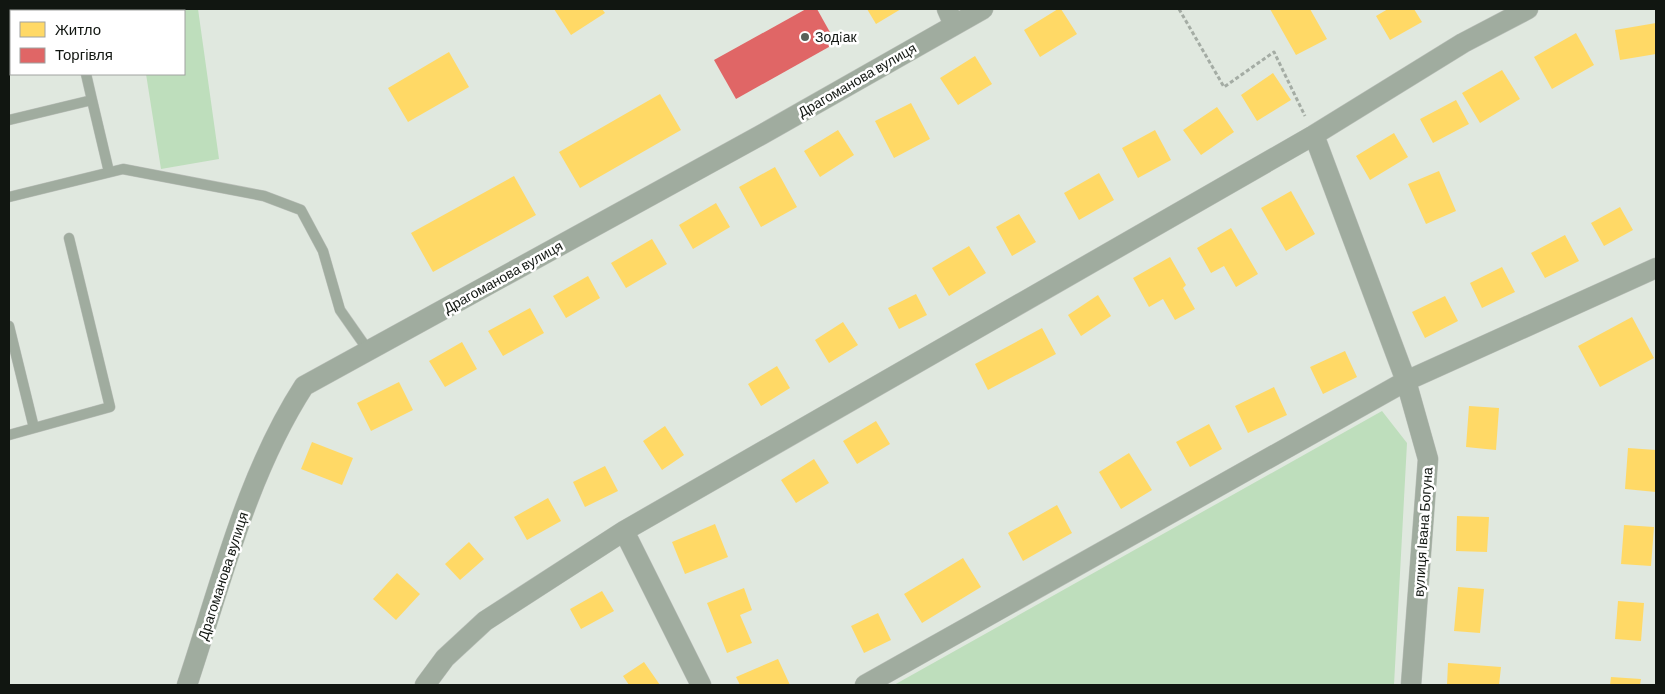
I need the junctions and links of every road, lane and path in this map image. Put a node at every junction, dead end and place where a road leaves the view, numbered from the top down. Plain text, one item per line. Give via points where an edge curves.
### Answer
1 (983, 9) edge
2 (1179, 9) edge
3 (1528, 9) edge
4 (950, 17) edge
5 (86, 75) edge
6 (92, 100) junction
7 (9, 120) edge
8 (1314, 135) junction
9 (109, 172) junction
10 (9, 197) edge
11 (69, 238) dead end
12 (1656, 268) edge
13 (9, 326) edge
14 (368, 350) junction
15 (1406, 381) junction
16 (34, 428) junction
17 (9, 435) edge
18 (624, 531) junction
19 (187, 685) edge
20 (425, 685) edge
21 (702, 685) edge
22 (865, 685) edge
23 (1411, 685) edge

1 - 4 street, Драгоманова вулиця
2 - 8 path via 1224,87 1274,52
3 - 8 street via 1463,43
4 - 14 street, Драгоманова вулиця via 761,135
5 - 6 lane
6 - 7 lane
6 - 9 lane
8 - 15 street, вулиця Івана Богуна
8 - 18 street
9 - 10 lane
9 - 14 lane via 124,169 264,196 301,210 324,251 340,310
11 - 16 lane via 110,407
12 - 15 street
13 - 16 lane
14 - 19 street, Драгоманова вулиця via 304,386 284,417 256,477
15 - 22 street
15 - 23 street, вулиця Івана Богуна via 1428,459
16 - 17 lane
18 - 20 street via 486,622 445,658
18 - 21 street

